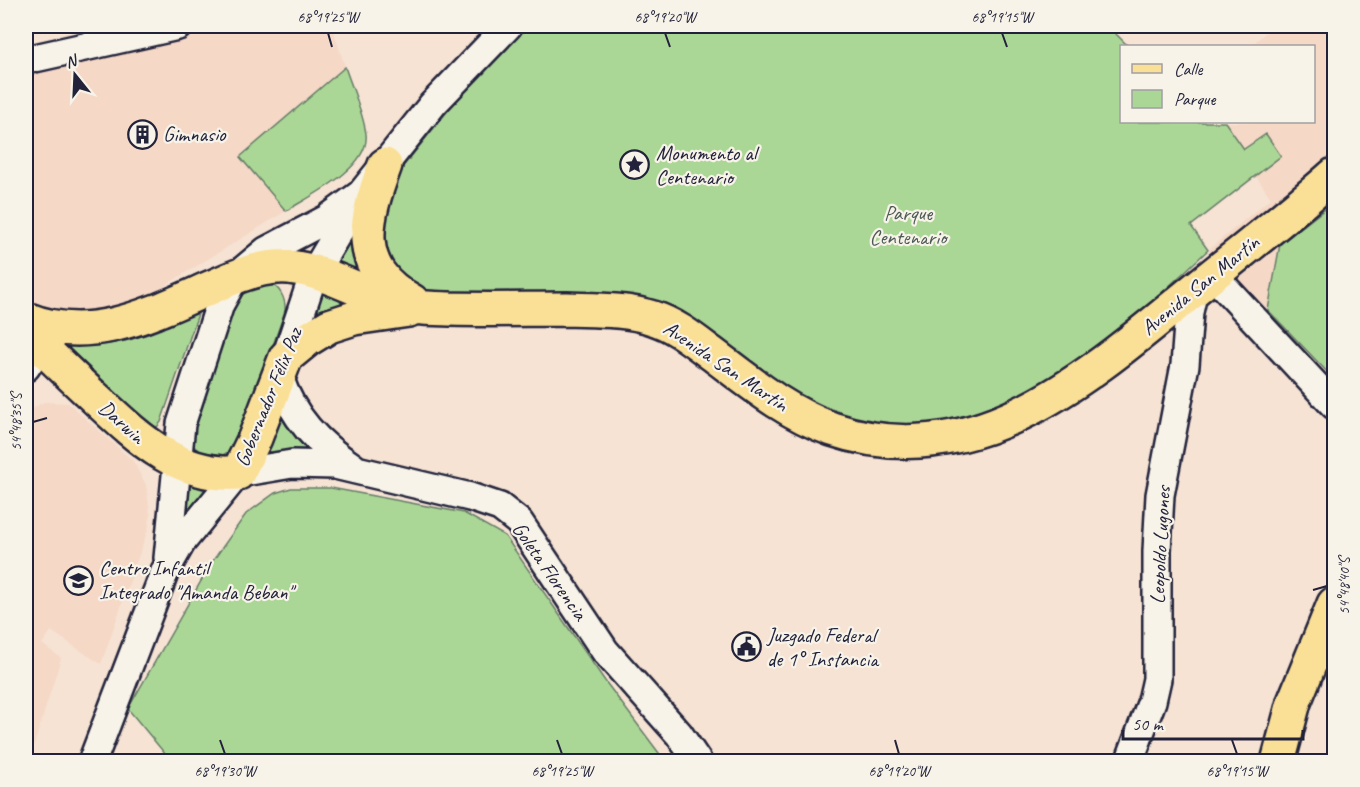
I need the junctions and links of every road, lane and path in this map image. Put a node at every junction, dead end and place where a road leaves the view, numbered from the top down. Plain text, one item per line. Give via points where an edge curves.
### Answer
1 (178, 26) edge
2 (508, 26) edge
3 (127, 31) edge
4 (482, 36) edge
5 (26, 60) edge
6 (385, 165) junction
7 (1335, 175) edge
8 (361, 195) junction
9 (314, 273) junction
10 (235, 277) junction
11 (1204, 283) junction
12 (424, 308) junction
13 (29, 341) edge
14 (283, 368) junction
15 (1335, 405) edge
16 (176, 461) junction
17 (354, 468) junction
18 (238, 473) junction
19 (165, 571) junction
20 (1335, 604) edge
21 (92, 762) edge
22 (699, 762) edge
23 (1129, 762) edge
24 (1278, 762) edge

1 - 3 street
2 - 4 street, Gobernador Félix Paz
3 - 5 street
4 - 6 street, Gobernador Félix Paz
6 - 8 street, Gobernador Félix Paz
6 - 12 main road via 366,224 368,246 387,283
7 - 11 main road, Avenida San Martín
8 - 9 street, Gobernador Félix Paz
8 - 10 street, Gobernador Félix Paz via 327,219 266,251
9 - 10 main road via 278,266
9 - 12 main road, Avenida San Martín via 394,303
9 - 14 street, Gobernador Félix Paz
10 - 13 main road, Darwin via 165,309 115,325 64,329
10 - 16 street, Gobernador Félix Paz via 220,304 191,386
11 - 12 main road, Avenida San Martín via 1091,374 1017,416 942,440 906,442 846,432 803,417 777,403 675,327 653,318 602,310
11 - 15 street
11 - 23 street, Leopoldo Lugones via 1189,312 1185,365 1160,495 1157,679
12 - 14 main road, Avenida San Martín via 354,318 329,326 308,339
13 - 16 main road, Darwin via 133,434
14 - 17 street via 289,403 303,425
14 - 18 main road, Gobernador Félix Paz
16 - 18 main road, Darwin via 217,474
16 - 19 street, Gobernador Félix Paz via 172,536
17 - 18 street, Goleta Florencia via 292,464
17 - 22 street, Goleta Florencia via 470,497 500,507 519,522 606,651
18 - 19 street, Gobernador Félix Paz via 181,543
19 - 21 street, Gobernador Félix Paz
20 - 24 main road via 1294,702

